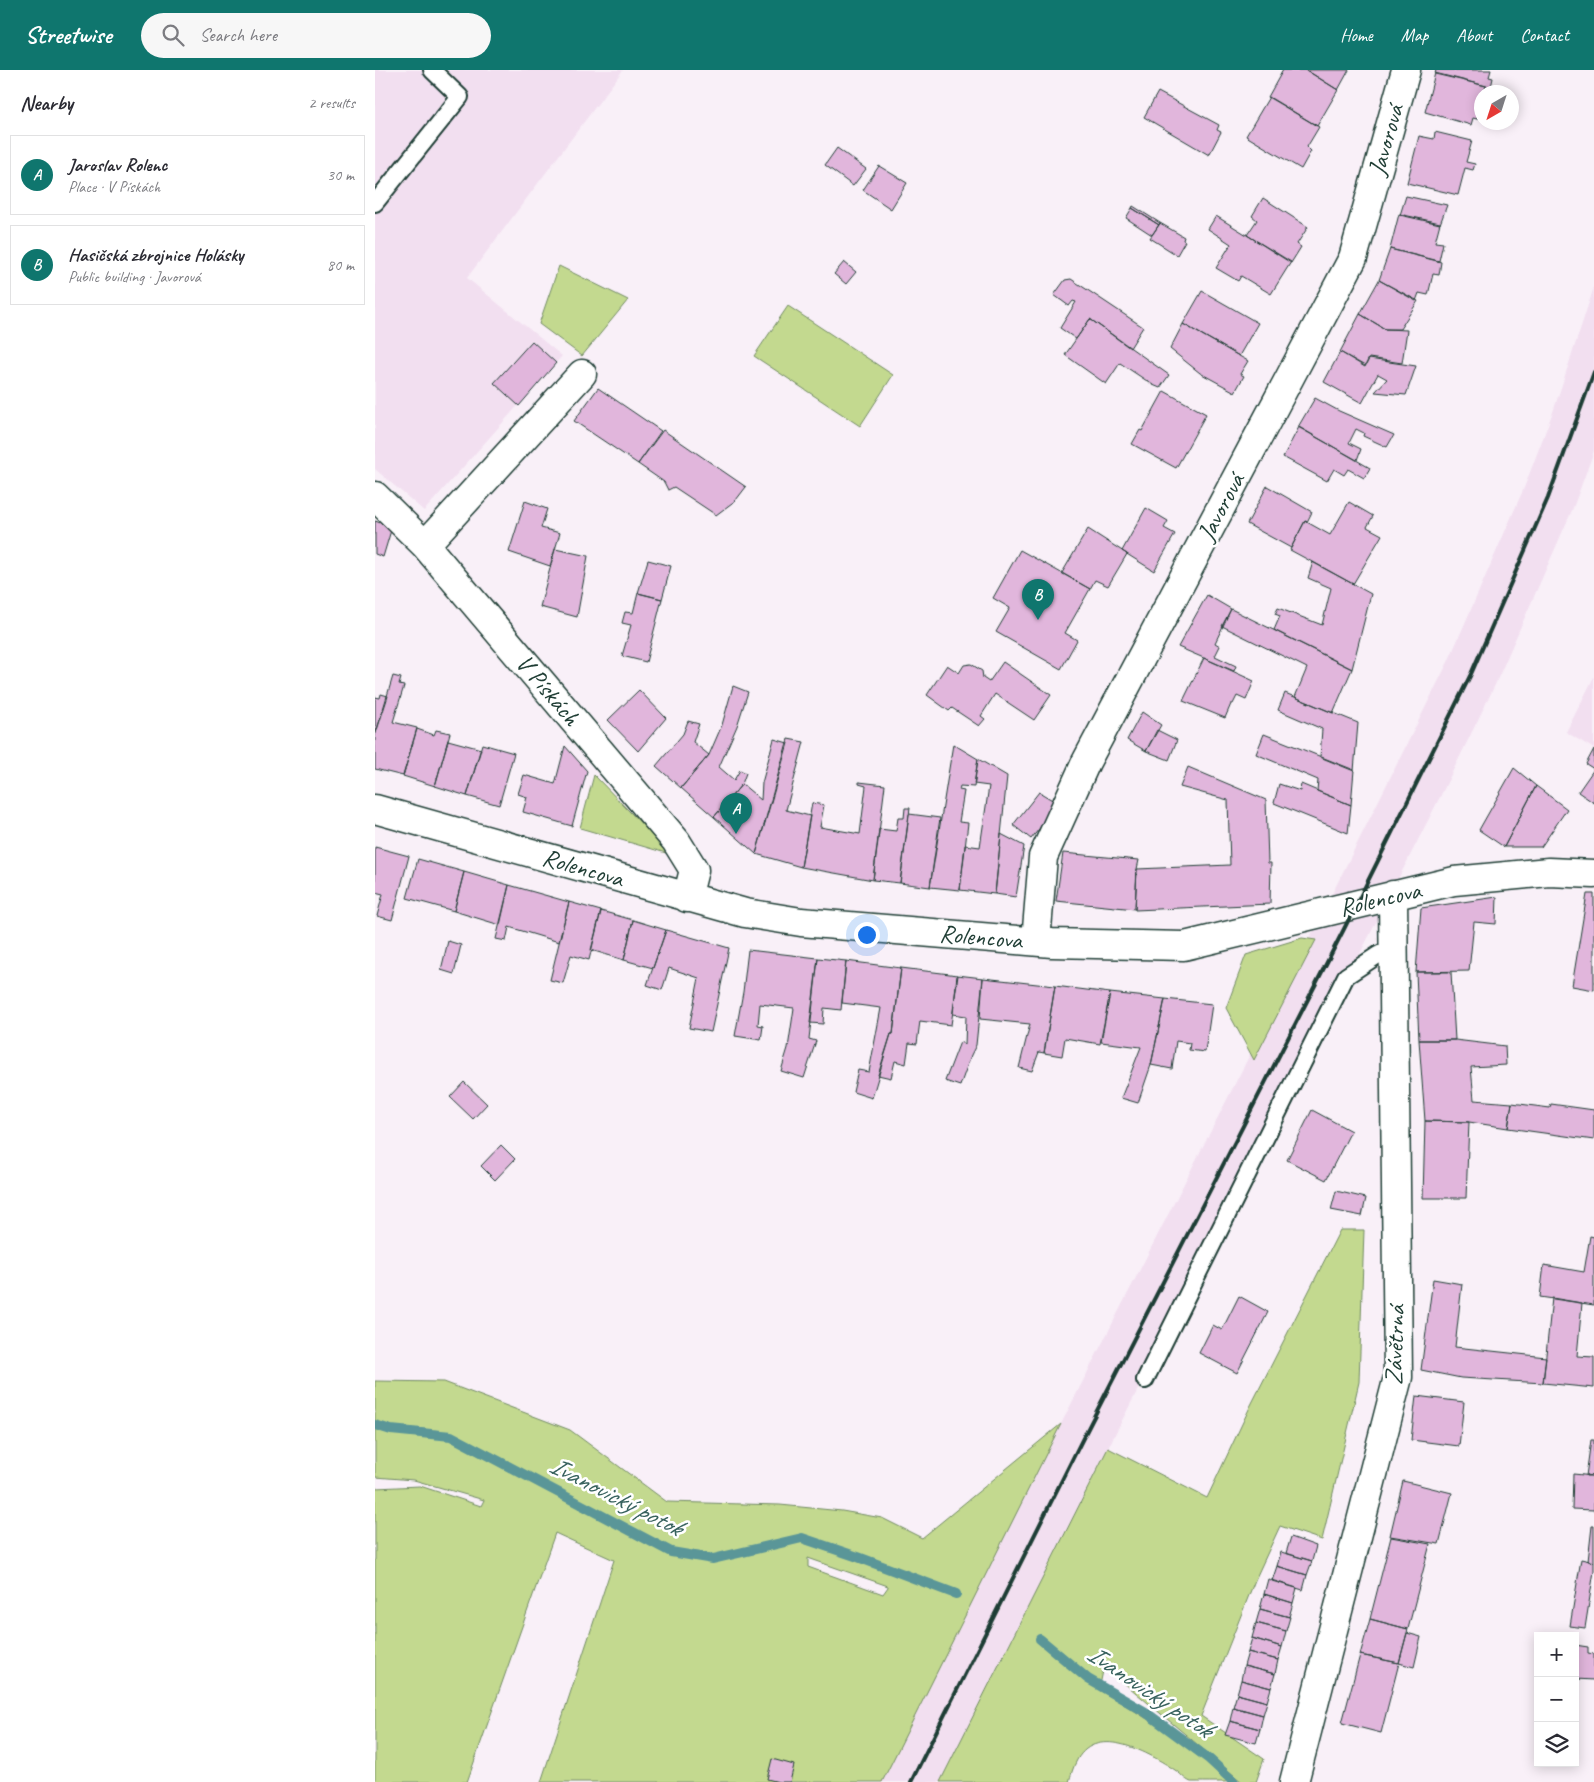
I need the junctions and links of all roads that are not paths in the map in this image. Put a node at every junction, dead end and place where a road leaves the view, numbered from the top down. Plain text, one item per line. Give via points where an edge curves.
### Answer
1 (432, 70) edge
2 (1406, 70) edge
3 (375, 203) edge
4 (582, 374) dead end
5 (375, 496) edge
6 (425, 545) junction
7 (375, 809) edge
8 (1594, 874) edge
9 (1393, 895) junction
10 (687, 898) junction
11 (1035, 941) junction
12 (1394, 947) junction
13 (1145, 1380) dead end
14 (1294, 1782) edge

1 - 3 lane via 461,97
2 - 11 street, Javorová via 1353,258 1086,762 1043,857
4 - 6 street
5 - 6 street, V Pískách
6 - 10 street, V Pískách via 675,841 694,870
7 - 10 street, Rolencova
8 - 9 street, Rolencova via 1549,872 1472,879
9 - 11 street, Rolencova via 1184,946
9 - 12 street, Závětrná
10 - 11 street, Rolencova via 745,913 801,922
12 - 13 lane via 1346,976
12 - 14 street, Závětrná via 1398,1377

